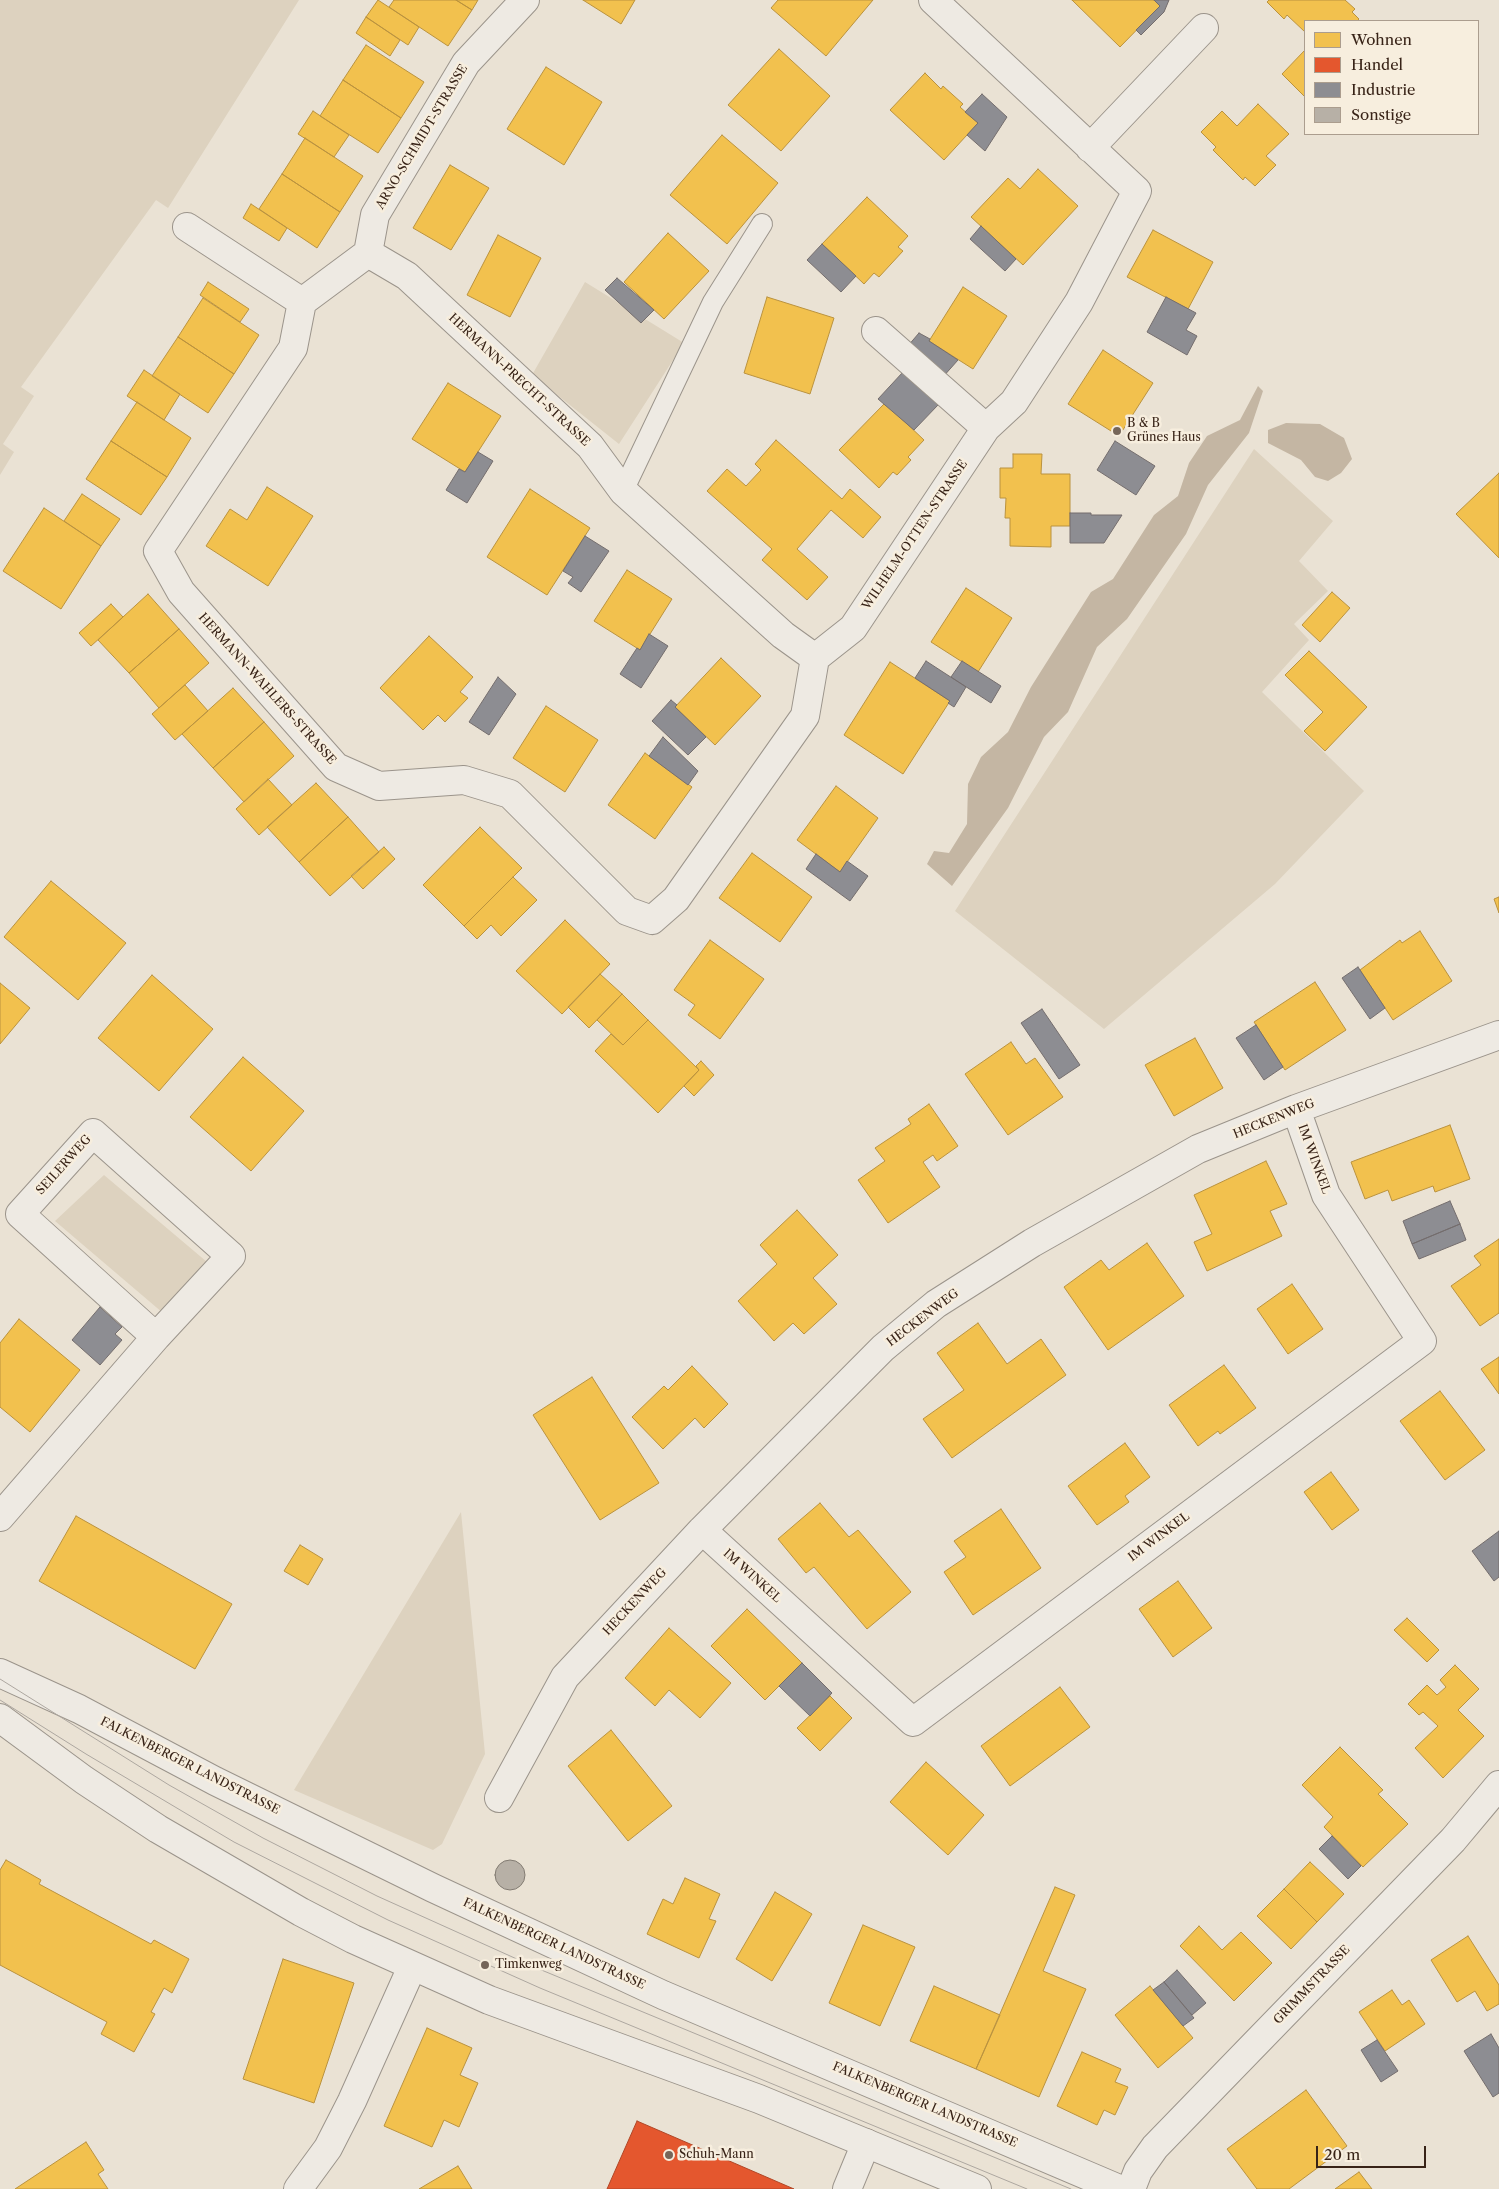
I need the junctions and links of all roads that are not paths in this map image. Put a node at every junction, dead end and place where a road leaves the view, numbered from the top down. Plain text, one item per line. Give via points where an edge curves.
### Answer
1 (525, 0) edge
2 (933, 0) edge
3 (1204, 28) dead end
4 (1090, 148) junction
5 (762, 224) dead end
6 (187, 228) dead end
7 (368, 253) junction
8 (302, 302) junction
9 (876, 331) dead end
10 (986, 428) junction
11 (622, 491) junction
12 (816, 658) junction
13 (1499, 1035) edge
14 (1296, 1109) junction
15 (156, 1337) junction
16 (0, 1517) edge
17 (702, 1530) junction
18 (0, 1673) edge
19 (0, 1718) edge
20 (1499, 1785) edge
21 (499, 1798) dead end
22 (412, 1966) junction
23 (866, 2143) junction
24 (298, 2189) edge
25 (847, 2189) edge
26 (977, 2189) edge
27 (1120, 2189) edge
28 (1131, 2189) edge

1 - 7 street, ARNO-SCHMIDT-STRASSE via 466,63 375,214
2 - 4 street, WILHELM-OTTEN-STRASSE
3 - 4 street
4 - 10 street, WILHELM-OTTEN-STRASSE via 1137,191 1078,302 1014,402
5 - 11 lane via 713,302
6 - 8 street
7 - 8 street
7 - 11 street, HERMANN-PRECHT-STRASSE via 407,276 583,439
8 - 12 street, HERMANN-WAHLERS-STRASSE via 293,348 158,552 181,592 336,767 379,786 464,780 510,794 627,911 652,920 676,899 805,716
9 - 10 street
10 - 12 street, WILHELM-OTTEN-STRASSE via 853,628
11 - 12 street, HERMANN-PRECHT-STRASSE via 783,635
13 - 14 street, HECKENWEG
14 - 17 street, HECKENWEG via 1198,1149 1032,1243 936,1304 883,1348
14 - 17 street, IM WINKEL via 1326,1195 1422,1341 913,1722
15 - 15 street, SEILERWEG via 231,1256 93,1132 20,1214
15 - 16 street, SEILERWEG
17 - 21 street, HECKENWEG via 565,1677
18 - 27 street, FALKENBERGER LANDSTRASSE via 79,1709 231,1789 433,1888 663,1995
19 - 22 street via 84,1780 200,1855 302,1912
20 - 28 street, GRIMMSTRASSE via 1453,1840 1155,2147 1138,2171
22 - 23 street via 489,2000 759,2099
22 - 24 street via 352,2102 328,2148
23 - 25 street
23 - 26 street

